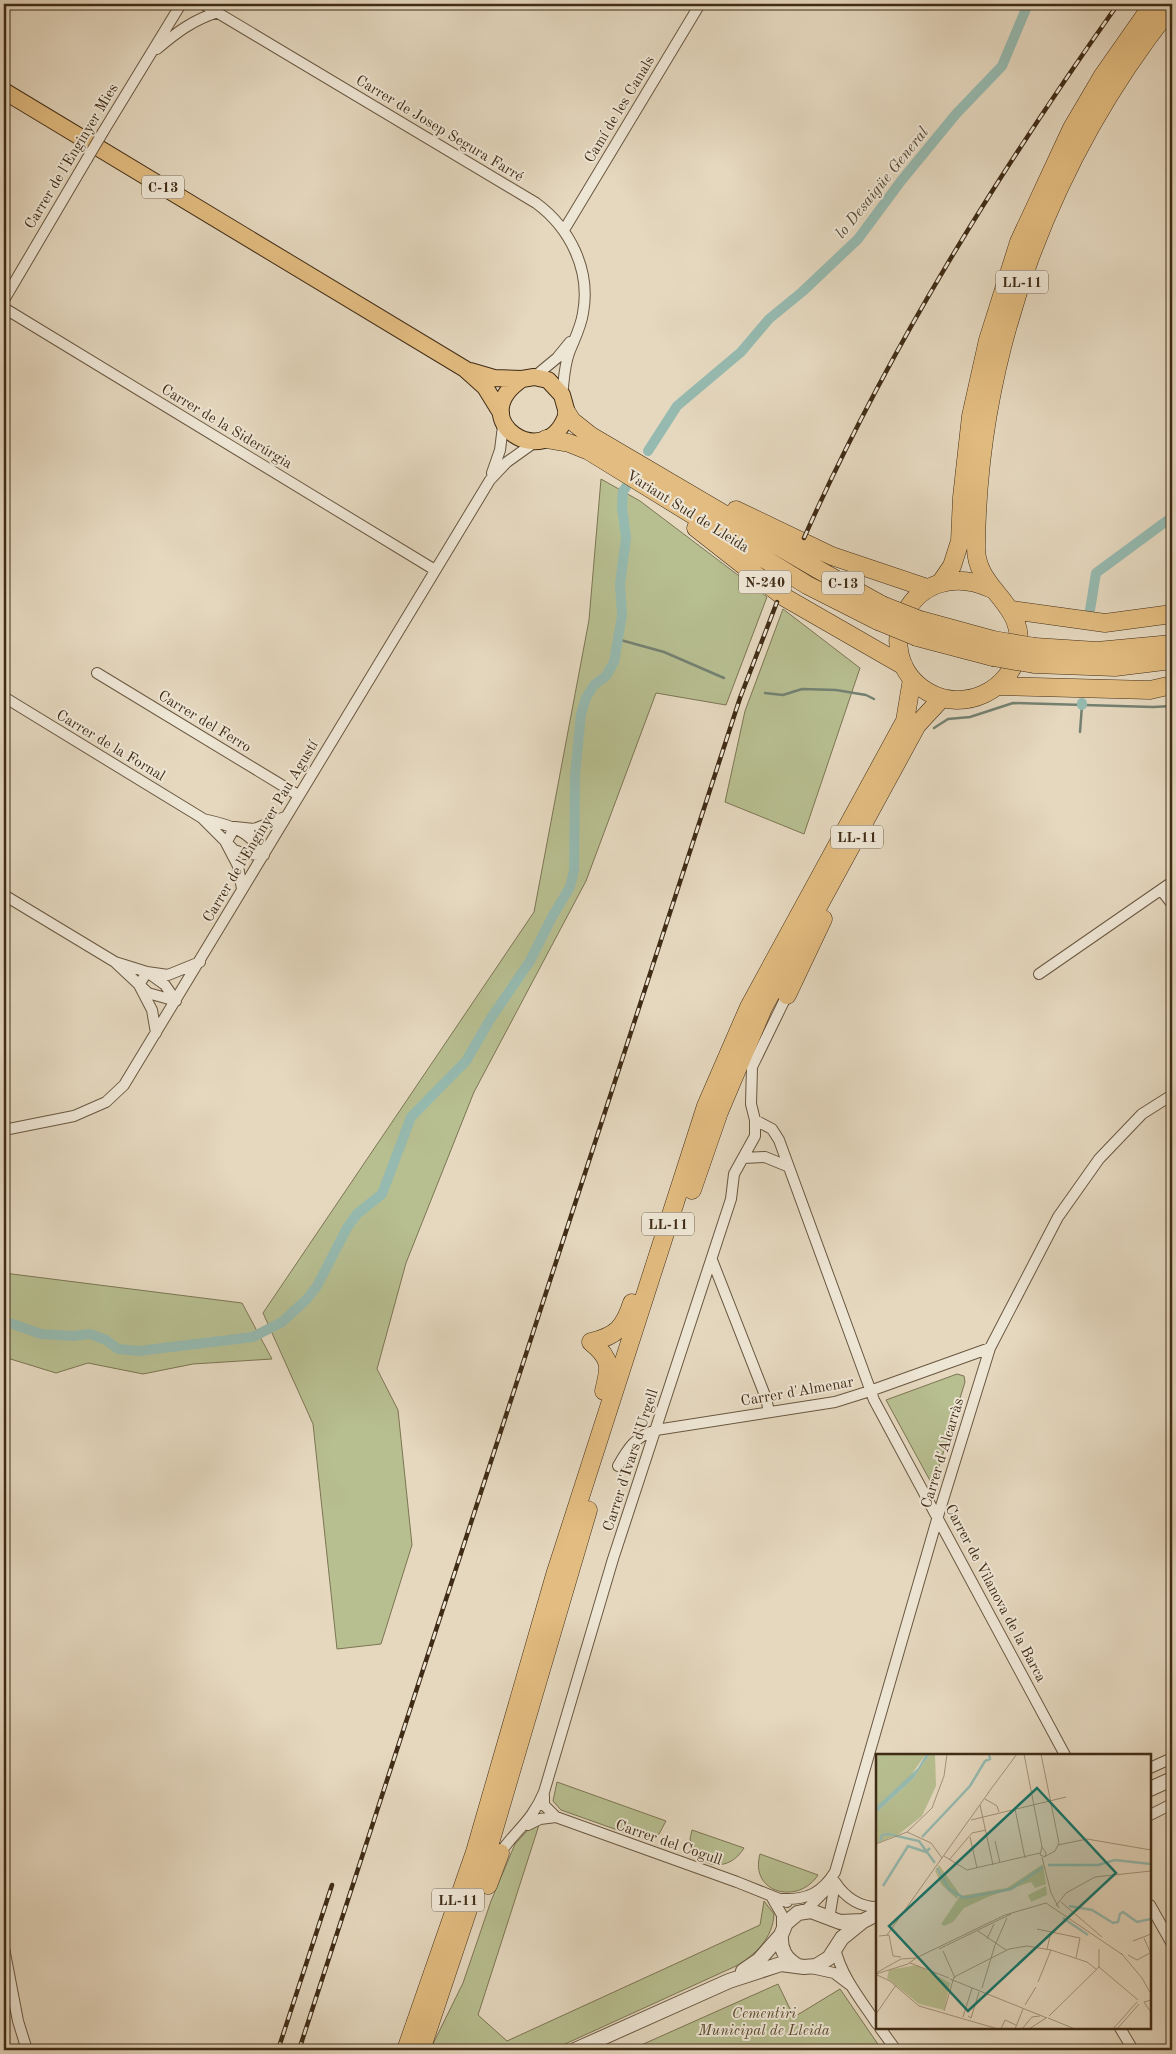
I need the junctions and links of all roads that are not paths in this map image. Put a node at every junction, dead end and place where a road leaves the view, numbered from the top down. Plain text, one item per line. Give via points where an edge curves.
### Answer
1 (181, 4) edge
2 (203, 4) edge
3 (700, 4) edge
4 (1153, 4) edge
5 (1172, 6) edge
6 (218, 12) junction
7 (150, 55) junction
8 (4, 91) edge
9 (564, 230) junction
10 (4, 300) edge
11 (4, 308) edge
12 (578, 331) junction
13 (465, 369) junction
14 (528, 378) junction
15 (562, 395) junction
16 (567, 413) junction
17 (502, 420) junction
18 (541, 440) junction
19 (642, 474) junction
20 (490, 480) junction
21 (804, 561) joint
22 (435, 570) junction
23 (934, 585) junction
24 (992, 589) junction
25 (1012, 610) junction
26 (880, 613) junction
27 (1172, 614) edge
28 (1172, 644) edge
29 (1034, 656) junction
30 (1172, 660) edge
31 (908, 672) junction
32 (97, 673) dead end
33 (1172, 685) edge
34 (997, 686) junction
35 (4, 697) edge
36 (942, 698) junction
37 (298, 795) junction
38 (880, 798) junction
39 (202, 818) junction
40 (285, 818) junction
41 (235, 827) junction
42 (226, 842) junction
43 (264, 855) junction
44 (1172, 882) edge
45 (242, 889) junction
46 (1161, 890) junction
47 (4, 895) edge
48 (1172, 904) edge
49 (116, 962) junction
50 (200, 962) junction
51 (147, 972) junction
52 (1039, 974) dead end
53 (138, 986) junction
54 (787, 995) joint
55 (176, 1001) junction
56 (156, 1033) junction
57 (1172, 1095) edge
58 (755, 1120) junction
59 (4, 1130) edge
60 (743, 1158) junction
61 (787, 1166) junction
62 (658, 1255) junction
63 (712, 1260) junction
64 (990, 1348) junction
65 (870, 1392) junction
66 (769, 1412) junction
67 (656, 1430) junction
68 (598, 1441) junction
69 (618, 1466) dead end
70 (938, 1516) junction
71 (1065, 1754) edge
72 (1172, 1758) edge
73 (1160, 1764) junction
74 (1151, 1768) edge
75 (1151, 1774) edge
76 (1172, 1779) edge
77 (1151, 1789) edge
78 (544, 1792) junction
79 (1172, 1804) edge
80 (1151, 1814) edge
81 (556, 1817) junction
82 (523, 1828) junction
83 (500, 1854) joint
84 (834, 1877) junction
85 (771, 1896) junction
86 (782, 1899) junction
87 (876, 1907) edge
88 (1151, 1907) edge
89 (805, 1911) junction
90 (876, 1914) edge
91 (829, 1919) junction
92 (863, 1921) junction
93 (781, 1932) junction
94 (1172, 1944) edge
95 (4, 1948) edge
96 (835, 1948) junction
97 (804, 1967) junction
98 (730, 1981) junction
99 (850, 1985) junction
100 (876, 2023) edge
101 (881, 2029) edge
102 (1121, 2029) edge
103 (428, 2031) junction
104 (27, 2050) edge
105 (406, 2050) edge
106 (421, 2050) edge
107 (575, 2050) edge
108 (896, 2050) edge
109 (1133, 2050) edge

1 - 7 street, Carrer de l'Enginyer Mies
2 - 6 street, Carrer de Josep Segura Farré
3 - 9 street, Camí de les Canals
4 - 23 highway, LL-11 via 1102,77 1072,128 1019,242 988,340 971,416 960,541 952,566
5 - 24 highway, LL-11 via 1124,70 1060,183 1025,270 1003,341 976,504 976,556 980,573
6 - 7 street, Carrer de l'Enginyer Mies via 194,20
6 - 9 street, Carrer de Josep Segura Farré via 536,203
7 - 10 street, Carrer de l'Enginyer Mies, bridge
8 - 13 main road, C-13
9 - 12 street, Carrer de Josep Segura Farré via 574,248 583,279 583,313
11 - 22 street, Carrer de la Siderúrgia
12 - 14 street, Carrer de Josep Segura Farré via 557,358
12 - 15 street, Carrer de Josep Segura Farré via 564,370
13 - 14 main road, C-13 via 494,378
13 - 17 main road, C-13 via 484,387
14 - 15 main road, C-13 via 548,380
14 - 17 main road via 505,394
15 - 16 main road
16 - 18 main road via 560,429
16 - 19 highway, Variant Sud de Lleida / N-240 via 590,436
17 - 18 main road, C-13 via 520,439
17 - 20 street, Carrer de l'Enginyer Pau Agustí via 498,458
18 - 19 highway, Variant Sud de Lleida / N-240 via 578,445
18 - 20 street, Carrer de l'Enginyer Pau Agustí via 507,462
19 - 21 highway, Variant Sud de Lleida / N-240
19 - 23 highway, N-240 via 832,556
19 - 26 highway, Variant Sud de Lleida / N-240 via 807,585
19 - 31 highway, N-240 via 784,597
20 - 22 street, Carrer de l'Enginyer Pau Agustí
21 - 26 highway, Variant Sud de Lleida / C-13
22 - 37 street, Carrer de l'Enginyer Pau Agustí
23 - 24 highway, LL-11 via 958,579 976,581
23 - 31 highway, LL-11 via 911,603 900,622 898,645
24 - 25 highway, LL-11
25 - 27 highway via 1105,623
25 - 34 highway, LL-11 via 1019,637 1018,651 1011,670
26 - 29 highway, Variant Sud de Lleida / N-240, bridge via 993,649
28 - 29 highway, N-240
29 - 30 highway, N-240 via 1115,667
31 - 36 highway, LL-11 via 925,690
31 - 62 highway, LL-11 via 905,721 785,938 724,1061 706,1106
32 - 37 street, Carrer del Ferro
33 - 34 highway via 1150,690
34 - 36 highway, LL-11 via 971,699
35 - 39 street, Carrer de la Fornal
36 - 38 highway, LL-11 via 918,725
37 - 40 street, Carrer de l'Enginyer Pau Agustí
38 - 54 highway
38 - 103 highway, LL-11 via 834,875 763,1008 719,1112 596,1482 487,1853
39 - 41 street, Carrer de la Fornal
39 - 42 street, Carrer de la Fornal
40 - 41 street, Carrer de la Fornal via 254,829
40 - 43 street, Carrer de l'Enginyer Pau Agustí
41 - 42 street
41 - 43 street, Carrer de la Fornal via 251,838
42 - 43 street, Carrer de la Fornal via 239,853
42 - 45 street, Carrer de la Fornal via 238,866
43 - 45 street, Carrer de l'Enginyer Pau Agustí
44 - 46 street
45 - 50 street, Carrer de l'Enginyer Pau Agustí
46 - 48 street
46 - 52 street
47 - 49 street
49 - 51 street
49 - 53 street
50 - 51 street via 168,975
50 - 55 street, Carrer de l'Enginyer Pau Agustí
51 - 53 street
51 - 55 street via 165,984
53 - 55 street via 153,996
53 - 56 street via 152,1010
54 - 58 street, Carrer d'Ivars d'Urgell via 752,1067 750,1104
55 - 56 street, Carrer de l'Enginyer Pau Agustí
56 - 59 street, Carrer de l'Enginyer Pau Agustí via 124,1085 106,1102 74,1116
57 - 64 street, Carrer d'Alcarràs via 1142,1114 1094,1166 1058,1217
58 - 60 street, Carrer d'Ivars d'Urgell via 755,1136
58 - 61 street, Carrer de Vilanova de la Barca via 776,1134
60 - 61 street via 764,1157
60 - 63 street, Carrer d'Ivars d'Urgell via 734,1174 731,1198
61 - 65 street, Carrer de Vilanova de la Barca
62 - 68 highway, LL-11
62 - 68 highway via 641,1278 622,1324 610,1337 591,1342 603,1353 609,1372 596,1422
63 - 66 street
63 - 67 street, Carrer d'Ivars d'Urgell
64 - 65 street, Carrer d'Almenar
64 - 70 street, Carrer d'Alcarràs
65 - 66 street, Carrer d'Almenar via 835,1402
65 - 70 street, Carrer de Vilanova de la Barca
66 - 67 street, Carrer d'Almenar
67 - 69 street, Carrer d'Almenar via 638,1438
67 - 78 street, Carrer d'Ivars d'Urgell via 613,1559
68 - 105 highway, LL-11 via 555,1575 475,1852
70 - 71 street, Carrer de Vilanova de la Barca
70 - 84 street, Carrer d'Alcarràs
72 - 73 street
73 - 74 street
73 - 75 street
76 - 77 street
78 - 81 street via 544,1805
78 - 82 street, Carrer d'Ivars d'Urgell via 534,1815
79 - 80 street
81 - 82 street via 540,1819
81 - 85 street, Carrer del Cogull
82 - 83 street, Carrer d'Ivars d'Urgell
83 - 103 highway via 456,1971
84 - 86 street via 808,1898
84 - 87 street via 850,1899
84 - 89 street, Carrer d'Alcarràs via 823,1895
84 - 91 street, Carrer d'Alcarràs
85 - 86 street, Carrer del Cogull
85 - 93 street via 782,1915
86 - 89 street, Carrer del Cogull
88 - 94 street
89 - 91 street
89 - 93 street via 792,1917
90 - 92 street
91 - 92 street
91 - 96 street via 836,1938
92 - 96 street
93 - 97 street via 782,1950 792,1963
93 - 98 street via 759,1960
95 - 104 street
96 - 97 street via 823,1963
96 - 99 street
97 - 98 street via 781,1964
97 - 99 street via 834,1974
98 - 107 street
99 - 100 street
101 - 108 street
102 - 109 street
103 - 106 highway, LL-11

